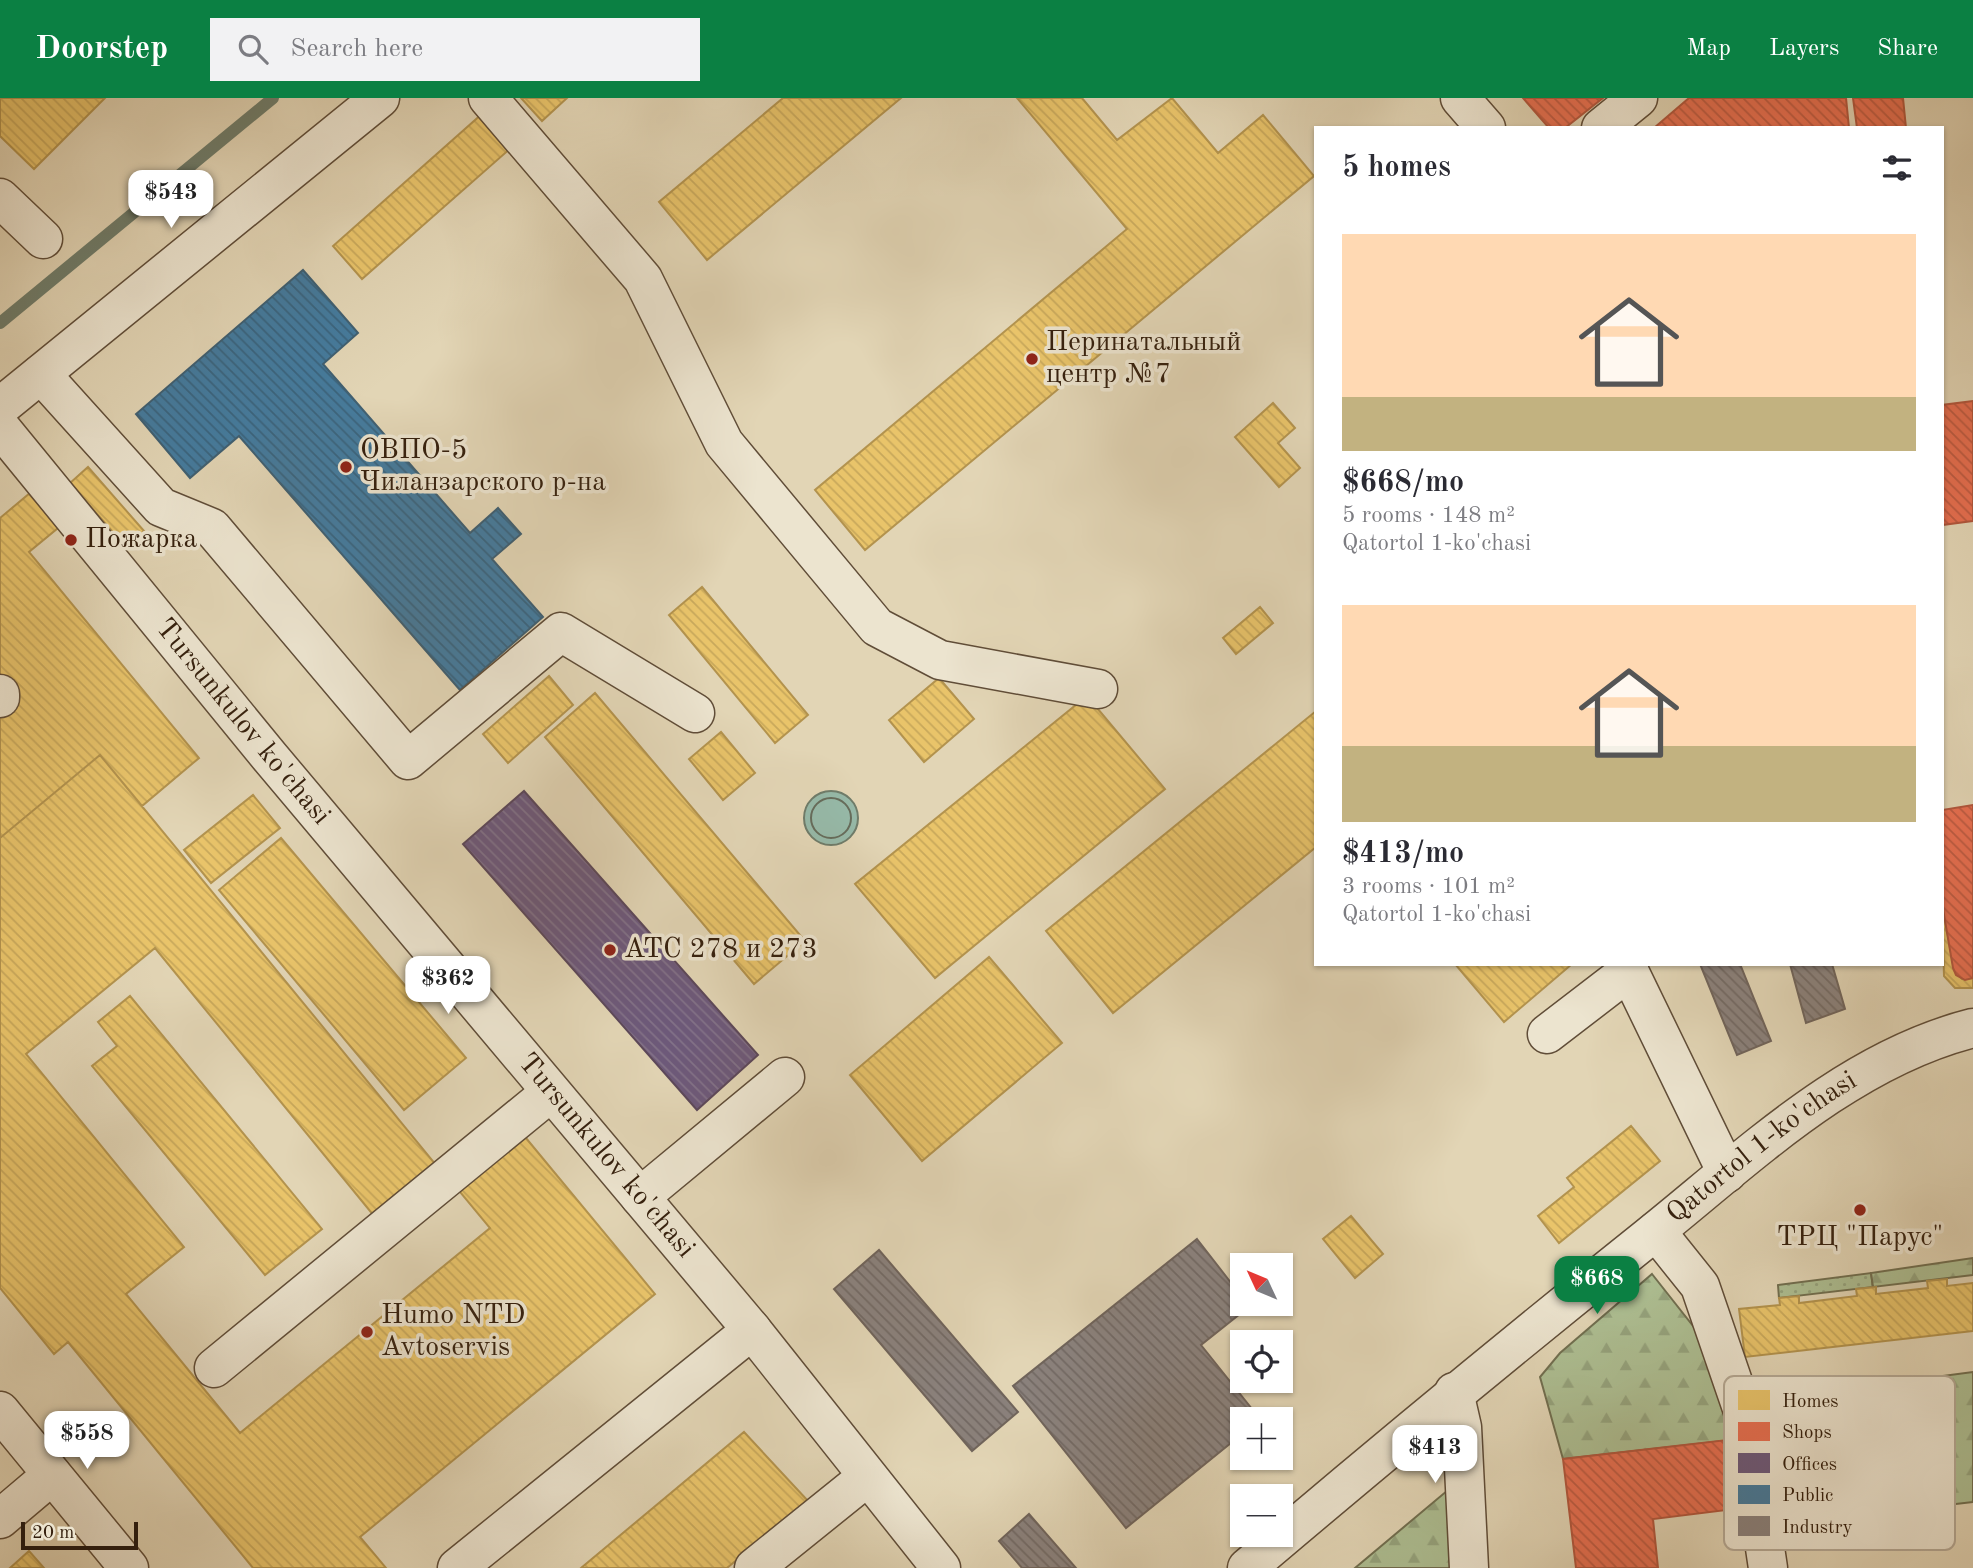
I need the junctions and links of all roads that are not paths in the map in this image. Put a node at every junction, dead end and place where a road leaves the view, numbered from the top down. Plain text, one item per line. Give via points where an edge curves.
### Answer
1 (380, 98) edge
2 (488, 98) edge
3 (1460, 98) edge
4 (1638, 98) edge
5 (1484, 126) edge
6 (1603, 126) edge
7 (0, 198) edge
8 (43, 239) dead end
9 (41, 374) junction
10 (0, 407) edge
11 (0, 427) edge
12 (1098, 689) dead end
13 (695, 713) dead end
14 (1629, 967) edge
15 (1973, 1028) edge
16 (1547, 1034) dead end
17 (785, 1077) dead end
18 (551, 1092) junction
19 (1727, 1173) junction
20 (640, 1197) junction
21 (1656, 1231) junction
22 (752, 1330) junction
23 (214, 1368) dead end
24 (1731, 1376) edge
25 (1454, 1392) junction
26 (0, 1411) edge
27 (52, 1475) junction
28 (867, 1477) junction
29 (0, 1519) edge
30 (1765, 1550) edge
31 (129, 1568) edge
32 (457, 1568) edge
33 (754, 1568) edge
34 (941, 1568) edge
35 (1247, 1568) edge
36 (1469, 1568) edge
37 (1768, 1568) edge

1 - 9 street
2 - 12 street via 643,279 724,443 877,627 940,660
3 - 5 street
4 - 6 street
7 - 8 street
9 - 10 street
9 - 13 street via 161,508 212,528 408,760 561,632
11 - 18 street, Tursunkulov ko'chasi
14 - 16 street
14 - 19 street
15 - 19 street, Qatortol 1-ko'chasi via 1914,1046 1872,1069 1786,1126
17 - 20 street
18 - 20 street, Tursunkulov ko'chasi
18 - 23 street
19 - 21 street, Qatortol 1-ko'chasi
20 - 22 street, Tursunkulov ko'chasi
21 - 24 street via 1700,1286
21 - 25 street, Qatortol 1-ko'chasi
22 - 28 street, Tursunkulov ko'chasi
22 - 32 street
25 - 35 street, Qatortol 1-ko'chasi
25 - 36 street via 1462,1427
26 - 27 street
27 - 29 street
27 - 31 street
28 - 33 street
28 - 34 street, Tursunkulov ko'chasi
30 - 37 street

